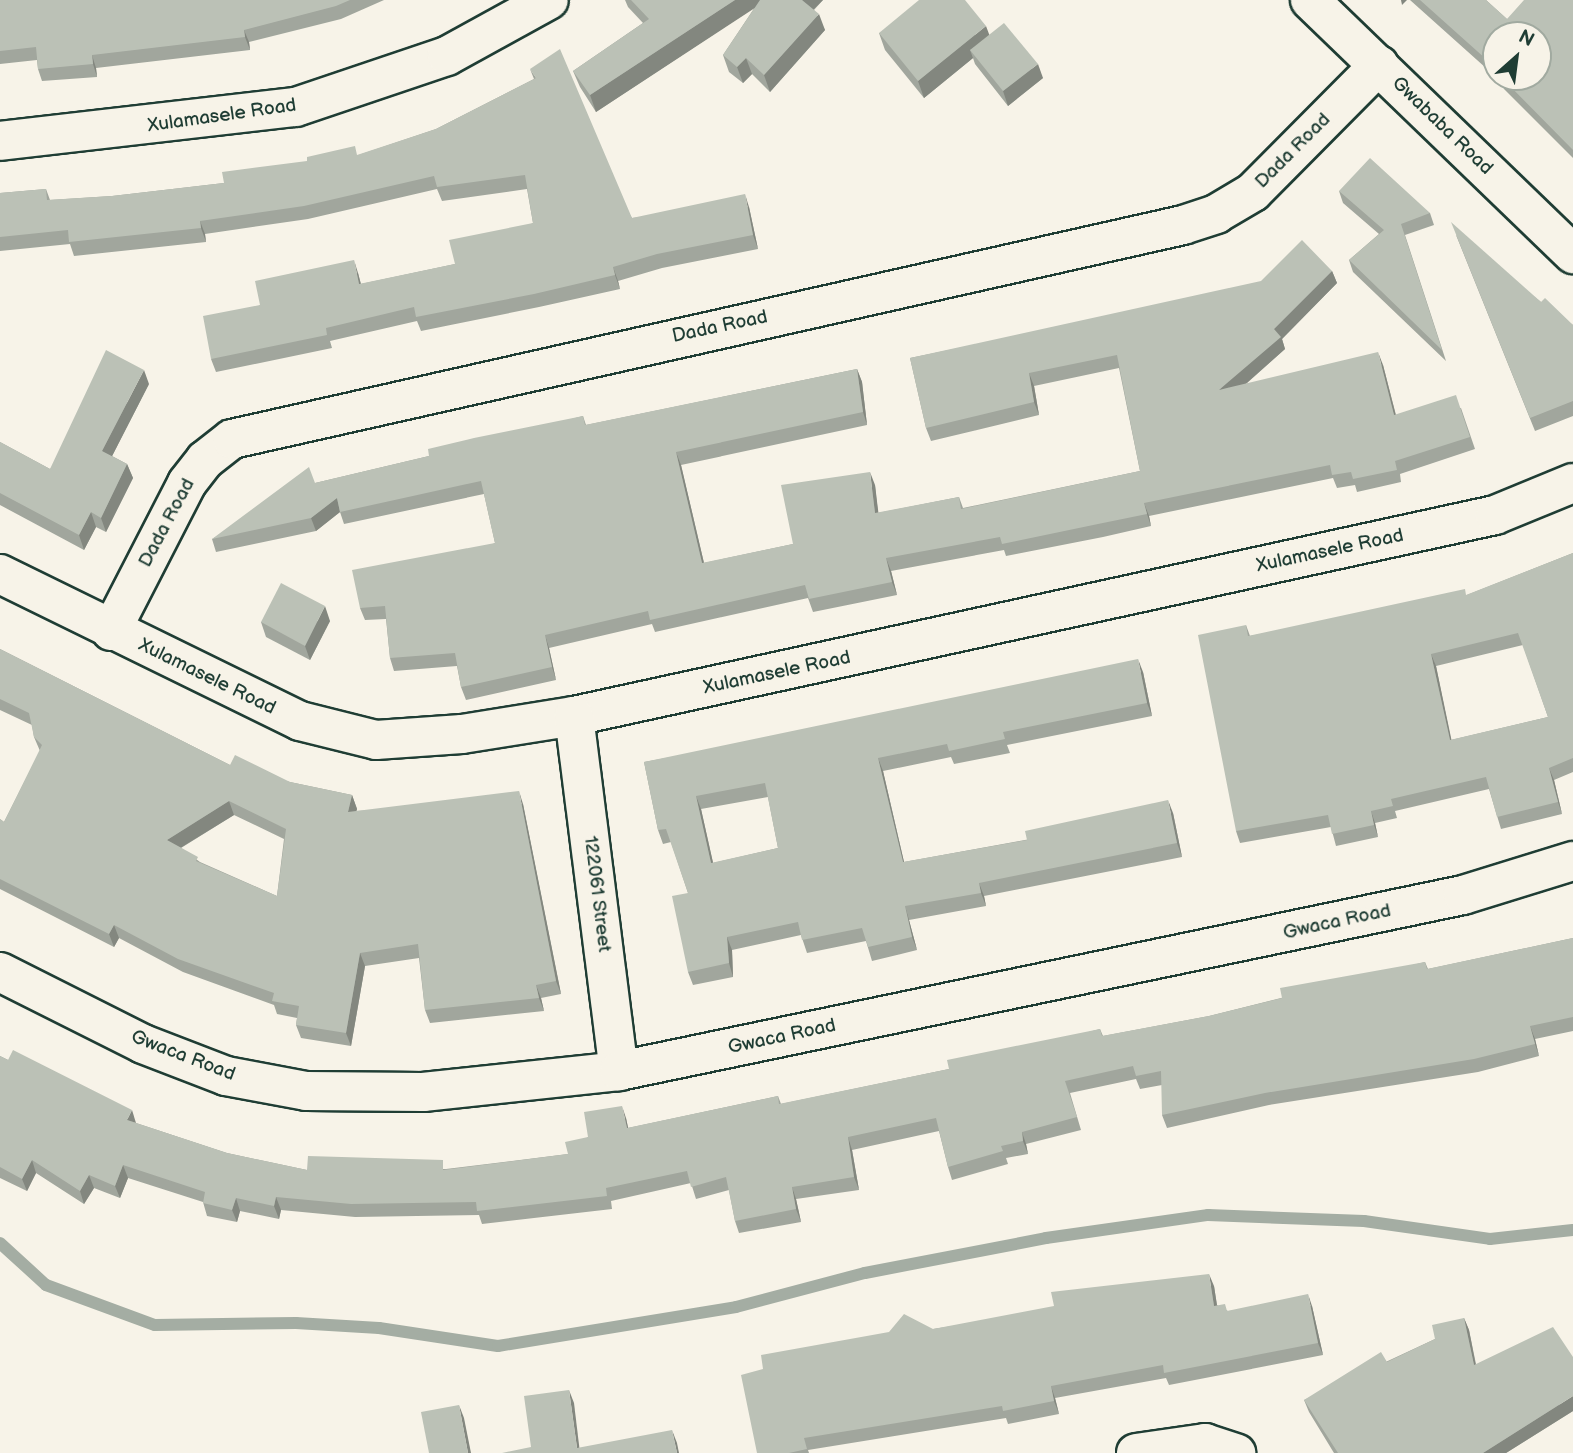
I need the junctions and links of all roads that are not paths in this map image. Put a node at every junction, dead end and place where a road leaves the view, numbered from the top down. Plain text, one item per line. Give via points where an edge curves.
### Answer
1 (549, 0) edge
2 (1310, 0) edge
3 (1379, 65) junction
4 (0, 141) edge
5 (1573, 254) edge
6 (1573, 483) edge
7 (0, 574) edge
8 (110, 631) junction
9 (574, 716) junction
10 (1573, 861) edge
11 (0, 972) edge
12 (619, 1071) junction
13 (1136, 1453) edge
14 (1236, 1453) edge

1 - 4 street, Xulamasele Road via 447,56 296,107
2 - 3 street, Gwababa Road
3 - 5 street, Gwababa Road
3 - 8 street, Dada Road via 1253,192 1216,214 1183,225 232,439 205,460 187,483
6 - 9 street, Xulamasele Road via 1494,515
7 - 8 street, Xulamasele Road
8 - 9 street, Xulamasele Road via 300,721 359,738 462,734
9 - 12 street, 122061 Street
10 - 12 street, Gwaca Road via 1463,895
11 - 12 street, Gwaca Road via 143,1044 226,1076 306,1091 423,1092
13 - 14 street via 1205,1443

